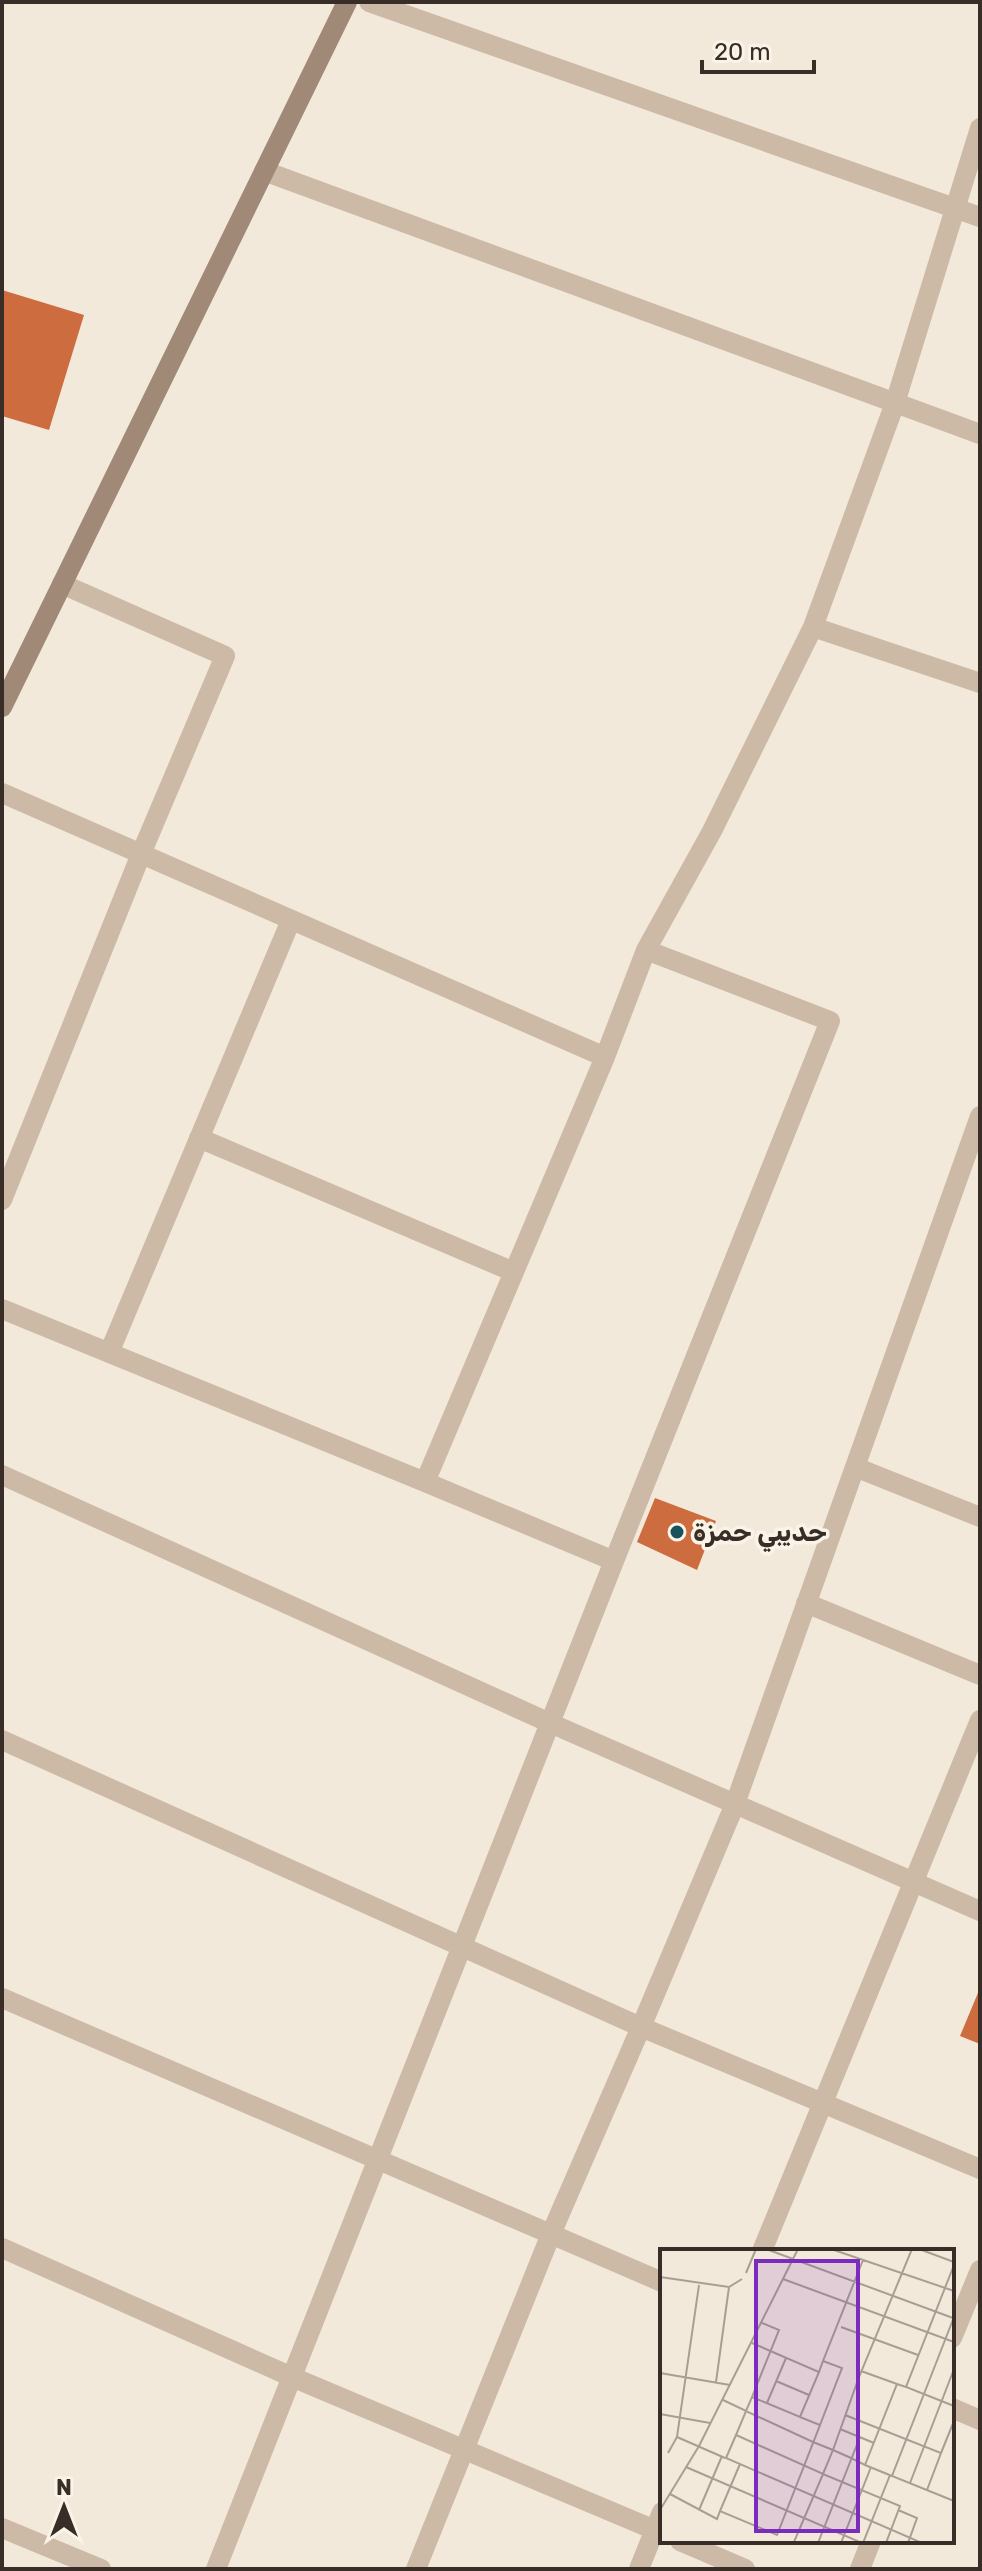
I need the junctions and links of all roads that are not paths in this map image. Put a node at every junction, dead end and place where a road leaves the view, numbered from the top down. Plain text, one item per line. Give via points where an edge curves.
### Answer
1 (347, 2) edge
2 (369, 2) edge
3 (980, 128) edge
4 (264, 171) junction
5 (955, 209) junction
6 (980, 217) edge
7 (895, 403) junction
8 (980, 434) edge
9 (62, 584) junction
10 (813, 627) junction
11 (980, 683) edge
12 (2, 707) edge
13 (2, 793) edge
14 (141, 854) junction
15 (291, 920) junction
16 (646, 950) junction
17 (605, 1057) junction
18 (980, 1116) edge
19 (199, 1138) junction
20 (2, 1200) edge
21 (514, 1272) junction
22 (2, 1309) edge
23 (109, 1353) junction
24 (855, 1467) junction
25 (2, 1475) edge
26 (425, 1482) junction
27 (980, 1517) edge
28 (614, 1561) junction
29 (806, 1603) junction
30 (980, 1675) edge
31 (980, 1720) edge
32 (550, 1723) junction
33 (2, 1740) edge
34 (735, 1804) junction
35 (914, 1882) junction
36 (980, 1911) edge
37 (461, 1948) junction
38 (2, 1998) edge
39 (641, 2027) junction
40 (822, 2105) junction
41 (378, 2159) junction
42 (980, 2169) edge
43 (551, 2234) junction
44 (2, 2248) edge
45 (763, 2249) edge
46 (980, 2270) edge
47 (660, 2281) edge
48 (954, 2333) edge
49 (292, 2377) junction
50 (954, 2409) edge
51 (980, 2420) edge
52 (465, 2449) junction
53 (660, 2525) edge
54 (2, 2528) edge
55 (685, 2543) edge
56 (870, 2543) edge
57 (101, 2569) edge
58 (216, 2569) edge
59 (416, 2569) edge
60 (639, 2569) edge
61 (745, 2569) edge
62 (860, 2569) edge

1 - 4 main road
2 - 5 street
3 - 5 street
4 - 7 street
4 - 9 main road
5 - 6 street
5 - 7 street
7 - 8 street
7 - 10 street
9 - 12 main road
9 - 14 street via 225,656
10 - 11 street
10 - 16 street
13 - 14 street
14 - 15 street
14 - 20 street
15 - 17 street
15 - 19 street
16 - 17 street
16 - 28 street via 830,1021
17 - 21 street
18 - 24 street
19 - 21 street
19 - 23 street
21 - 26 street
22 - 23 street
23 - 26 street
24 - 27 street
24 - 29 street
25 - 32 street
26 - 28 street
28 - 32 street
29 - 30 street
29 - 34 street
31 - 35 street
32 - 34 street
32 - 37 street
33 - 37 street
34 - 35 street
34 - 39 street
35 - 36 street
35 - 40 street
37 - 39 street
37 - 41 street
38 - 41 street
39 - 40 street
39 - 43 street
40 - 42 street
40 - 45 street
41 - 43 street
41 - 49 street
43 - 47 street
43 - 52 street
44 - 49 street
46 - 48 street
49 - 52 street
49 - 58 street
50 - 51 street
52 - 53 street
52 - 59 street
53 - 60 street
54 - 57 street
55 - 61 street
56 - 62 street

